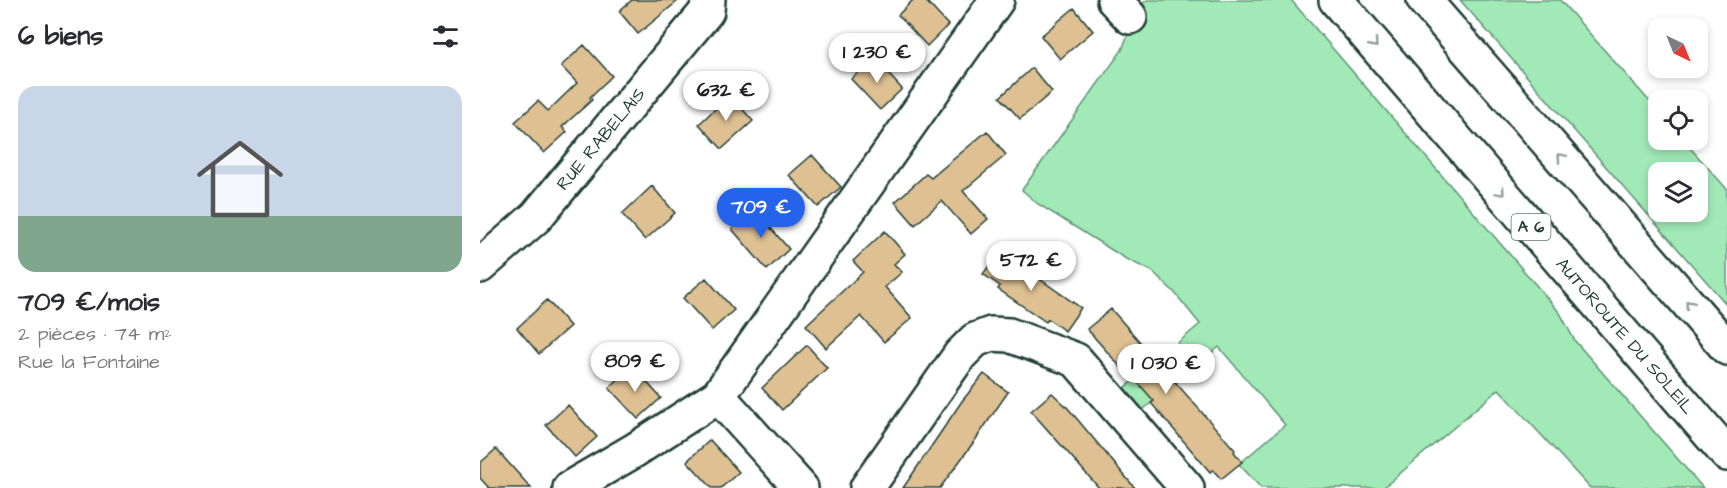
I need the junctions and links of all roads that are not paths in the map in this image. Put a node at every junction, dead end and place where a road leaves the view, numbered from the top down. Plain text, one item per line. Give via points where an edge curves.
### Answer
1 (708, 0) edge
2 (997, 0) edge
3 (1336, 0) edge
4 (1424, 0) edge
5 (480, 266) edge
6 (1727, 348) edge
7 (718, 396) junction
8 (1727, 454) edge
9 (570, 488) edge
10 (801, 488) edge
11 (867, 488) edge
12 (1186, 488) edge

1 - 5 main road, RUE RABELAIS via 706,11 536,217
2 - 7 main road
3 -> 8 main road, AUTOROUTE DU SOLEIL / A 6
6 -> 4 main road
7 - 9 main road
7 - 10 main road
11 - 12 main road via 960,355 975,340 991,334 1009,335 1076,360

